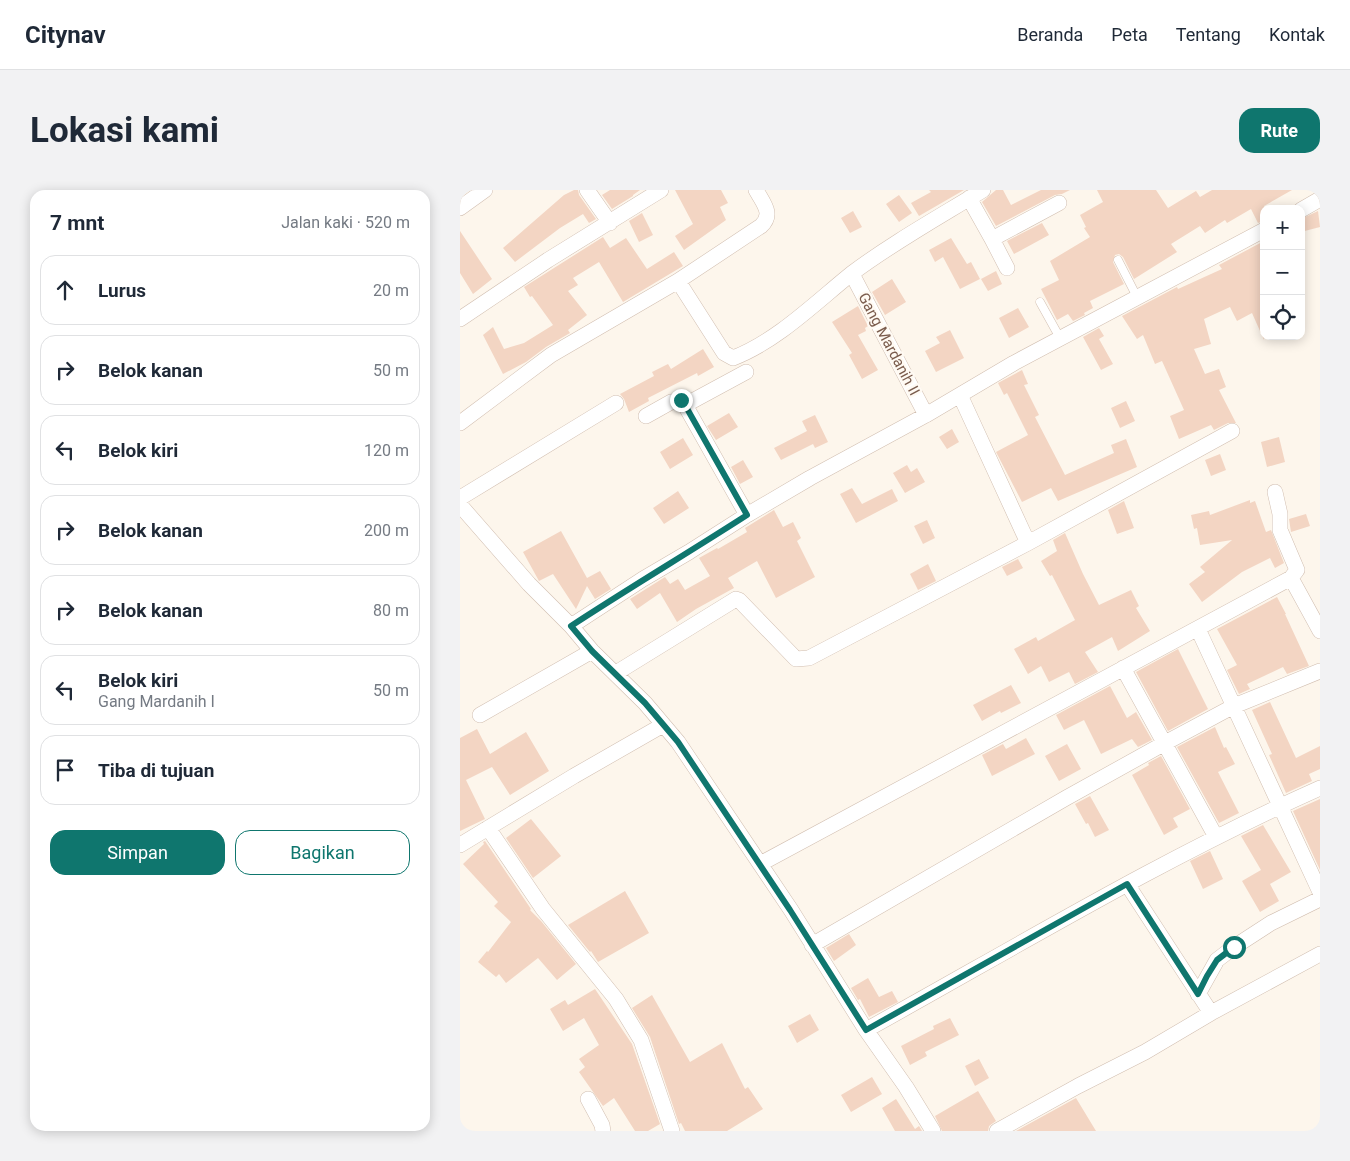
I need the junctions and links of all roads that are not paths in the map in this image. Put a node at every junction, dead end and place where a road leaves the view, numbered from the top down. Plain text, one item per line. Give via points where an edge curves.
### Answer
1 (485, 190) edge
2 (588, 190) edge
3 (662, 190) edge
4 (756, 190) edge
5 (983, 190) edge
6 (1311, 190) edge
7 (969, 198) junction
8 (1320, 198) edge
9 (1059, 203) dead end
10 (1305, 207) edge
11 (460, 208) edge
12 (610, 223) junction
13 (1260, 232) edge
14 (992, 239) junction
15 (1118, 260) dead end
16 (1007, 268) dead end
17 (852, 274) junction
18 (678, 281) junction
19 (1137, 297) junction
20 (1040, 302) dead end
21 (460, 319) edge
22 (1060, 338) junction
23 (746, 372) dead end
24 (960, 395) junction
25 (616, 402) dead end
26 (685, 405) junction
27 (926, 415) junction
28 (646, 416) dead end
29 (460, 423) edge
30 (1232, 431) dead end
31 (1275, 492) dead end
32 (460, 498) edge
33 (460, 505) edge
34 (747, 515) junction
35 (1028, 543) junction
36 (1291, 578) junction
37 (571, 626) junction
38 (1198, 629) junction
39 (1320, 631) edge
40 (592, 651) junction
41 (1124, 668) junction
42 (1320, 671) edge
43 (616, 673) junction
44 (1234, 706) junction
45 (480, 715) dead end
46 (664, 725) junction
47 (1165, 743) junction
48 (1320, 788) edge
49 (1279, 806) junction
50 (488, 828) junction
51 (1216, 837) junction
52 (460, 845) edge
53 (760, 864) junction
54 (1127, 884) junction
55 (1320, 892) edge
56 (1320, 899) edge
57 (812, 945) junction
58 (1320, 954) edge
59 (1198, 994) junction
60 (1211, 1013) junction
61 (866, 1030) junction
62 (588, 1099) dead end
63 (603, 1131) edge
64 (672, 1131) edge
65 (933, 1131) edge
66 (997, 1131) edge

1 - 11 street
2 - 12 street
3 - 12 street
4 - 18 street via 767,210 766,221
5 - 7 street
6 - 8 street
7 - 14 street
7 - 17 street
8 - 10 street
9 - 14 street
12 - 21 street
13 - 19 street
14 - 16 street
15 - 19 lane
17 - 18 street via 801,316 747,353 733,358 724,353
17 - 27 street, Gang Mardanih II
18 - 29 street via 551,355
19 - 22 street
20 - 22 lane
22 - 24 street
23 - 26 street
24 - 27 street
24 - 35 street
25 - 32 street
26 - 28 street via 676,400
26 - 34 street
27 - 34 street
30 - 35 street
31 - 36 street via 1280,530 1296,570
33 - 37 street via 529,584
34 - 37 street
35 - 43 street via 805,660 796,659 736,599
36 - 38 street
36 - 39 street
37 - 40 street
38 - 41 street
38 - 44 street
40 - 43 street
40 - 45 street
41 - 47 street
41 - 53 street
42 - 44 street
43 - 46 street
44 - 47 street
44 - 49 street
46 - 50 street
46 - 53 street
47 - 51 street
47 - 57 street
48 - 49 street
49 - 51 street
49 - 55 street
50 - 52 street
50 - 64 street via 543,909 616,999 641,1040
51 - 54 street
53 - 57 street
54 - 59 street
54 - 61 street
56 - 59 street via 1271,923 1217,960
57 - 61 street
58 - 60 street
59 - 60 street
60 - 66 street
61 - 65 street
62 - 63 street

